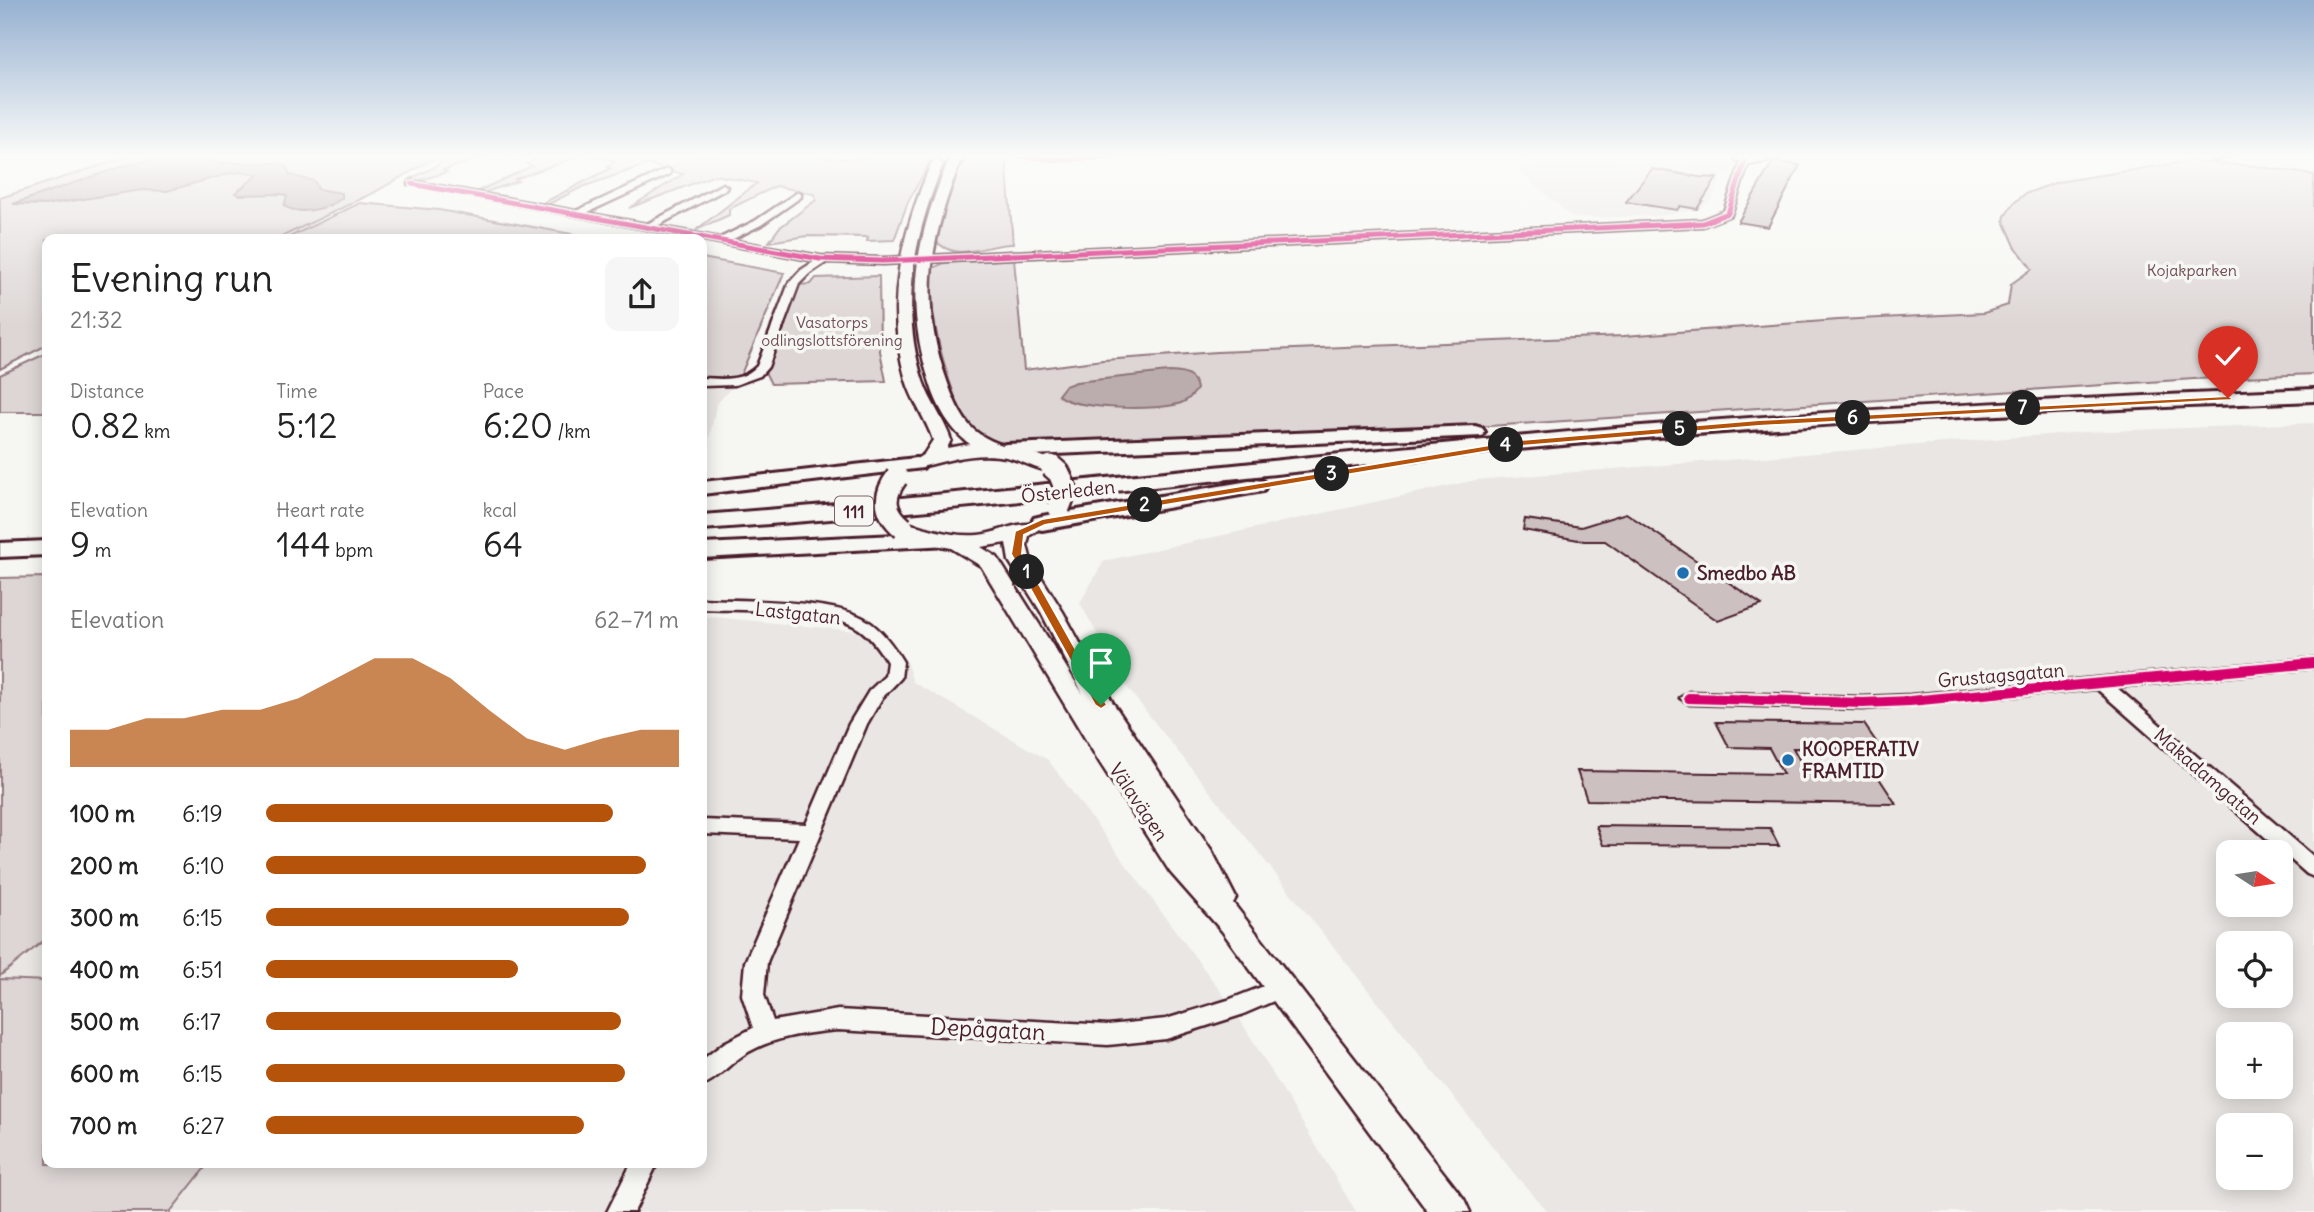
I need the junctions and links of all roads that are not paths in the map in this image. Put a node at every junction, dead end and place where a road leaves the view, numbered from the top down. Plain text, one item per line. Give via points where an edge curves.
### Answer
1 (571, 212) edge
2 (583, 212) edge
3 (677, 212) edge
4 (774, 212) edge
5 (918, 212) edge
6 (936, 212) edge
7 (1729, 212) edge
8 (579, 213) junction
9 (650, 226) junction
10 (692, 234) edge
11 (707, 237) edge
12 (723, 240) junction
13 (825, 259) junction
14 (923, 259) junction
15 (904, 260) junction
16 (707, 382) edge
17 (2314, 383) edge
18 (2314, 395) edge
19 (1520, 436) junction
20 (999, 450) junction
21 (924, 461) junction
22 (897, 477) joint
23 (707, 487) edge
24 (707, 509) edge
25 (1040, 521) junction
26 (707, 522) edge
27 (949, 541) junction
28 (42, 548) edge
29 (0, 550) edge
30 (707, 551) edge
31 (42, 562) edge
32 (0, 564) edge
33 (707, 604) edge
34 (2314, 663) edge
35 (2101, 683) junction
36 (1689, 698) dead end
37 (707, 827) edge
38 (812, 831) junction
39 (2314, 869) edge
40 (1233, 923) junction
41 (1282, 988) junction
42 (765, 1031) junction
43 (707, 1071) edge
44 (642, 1168) edge
45 (620, 1212) edge
46 (1451, 1212) edge

1 - 8 street
2 - 8 street
3 - 9 street
4 - 12 street
5 - 15 main road
6 - 14 main road
7 - 14 street via 1716,220 1694,223
8 - 9 street
9 - 10 street
11 - 12 street
12 - 13 street
13 - 15 street
13 - 16 street via 794,283 757,373 739,381
14 - 15 street
14 - 20 main road via 923,313 935,368 961,427
15 - 21 main road via 901,304 909,356 924,406 942,440
17 - 19 main road, Österleden / 111 via 1863,405
18 - 19 main road, Österleden / 111
19 - 20 main road
19 - 24 main road, Österleden / 111
19 - 25 main road
19 - 26 main road, Österleden / 111 via 1006,498
20 - 21 main road via 960,451
20 - 25 main road, Välavägen, bridge via 1031,456 1059,473 1066,490
21 - 22 main road
21 - 23 main road
22 - 27 main road, bridge via 885,494 887,512 903,528
25 - 27 main road via 989,540
25 - 40 main road, Välavägen via 1016,545 1020,561 1101,705 1202,859
27 - 30 main road
27 - 40 main road, Välavägen via 989,562 1180,864
28 - 29 main road
31 - 32 main road
33 - 38 street, Lastgatan via 858,621 895,662 893,678 875,695 858,724
34 - 35 street, Grustagsgatan
35 - 36 street, Grustagsgatan via 1863,703
35 - 39 street, Makadamgatan
37 - 38 street
38 - 42 street, Lastgatan via 756,962 753,995
40 - 41 main road, Välavägen
41 - 42 street, Depågatan via 1166,1029 1108,1035 838,1020
41 - 46 main road, Välavägen
42 - 43 street, Depågatan
44 - 45 street

